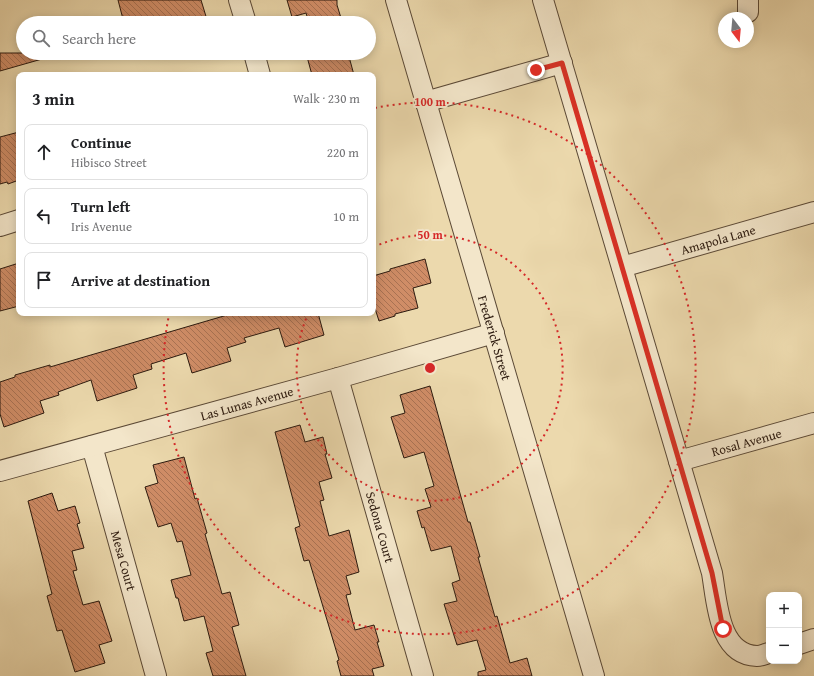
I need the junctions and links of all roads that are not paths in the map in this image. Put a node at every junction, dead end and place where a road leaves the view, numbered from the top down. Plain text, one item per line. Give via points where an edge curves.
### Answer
1 (239, 0) edge
2 (396, 0) edge
3 (543, 0) edge
4 (244, 16) edge
5 (256, 60) edge
6 (562, 63) junction
7 (259, 72) edge
8 (425, 102) junction
9 (814, 212) edge
10 (16, 221) edge
11 (0, 226) edge
12 (622, 267) junction
13 (494, 333) junction
14 (338, 378) junction
15 (814, 423) edge
16 (92, 446) junction
17 (679, 461) junction
18 (0, 471) edge
19 (814, 639) edge
20 (802, 643) edge
21 (766, 654) edge
22 (156, 676) edge
23 (423, 676) edge
24 (594, 676) edge

1 - 4 street
2 - 8 street, Frederick Street
3 - 6 street
5 - 7 street
6 - 8 street
6 - 12 street
8 - 13 street, Frederick Street
9 - 12 street, Amapola Lane
10 - 11 street
12 - 17 street
13 - 14 street, Las Lunas Avenue
13 - 24 street, Frederick Street
14 - 16 street, Las Lunas Avenue
14 - 23 street, Sedona Court
15 - 17 street, Rosal Avenue
16 - 18 street, Las Lunas Avenue
16 - 22 street, Mesa Court
17 - 21 street via 712,573 723,629 729,642 740,652 757,656
19 - 20 street

